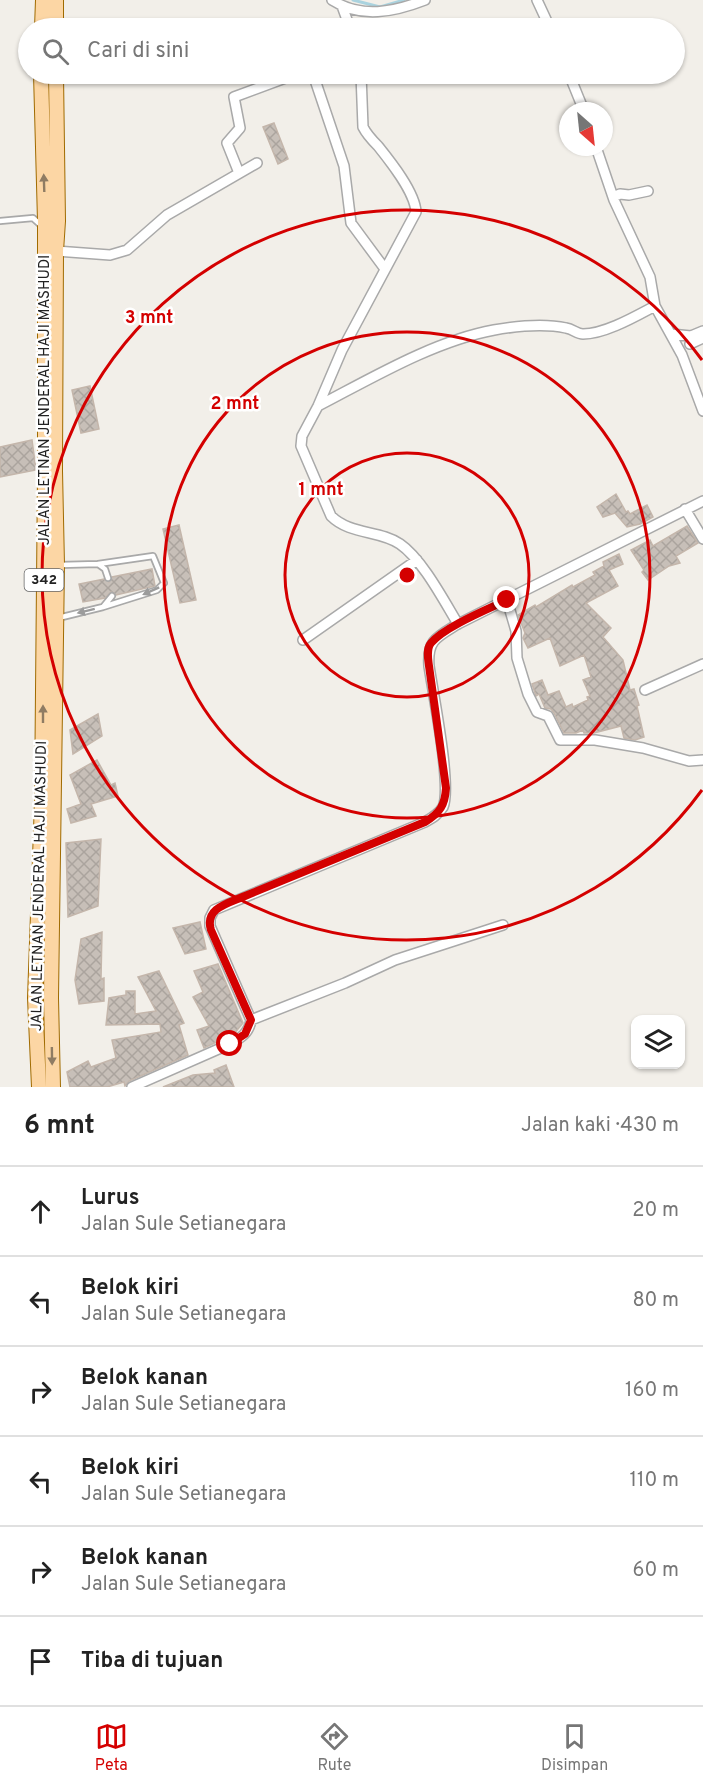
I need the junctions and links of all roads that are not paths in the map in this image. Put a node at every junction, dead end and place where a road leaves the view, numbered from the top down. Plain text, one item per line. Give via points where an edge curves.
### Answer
1 (43, 0) edge
2 (56, 0) edge
3 (332, 0) edge
4 (425, 0) edge
5 (537, 0) edge
6 (342, 6) junction
7 (42, 18) edge
8 (56, 18) edge
9 (346, 18) edge
10 (545, 18) edge
11 (42, 84) edge
12 (56, 84) edge
13 (269, 84) edge
14 (316, 84) edge
15 (361, 84) edge
16 (573, 84) edge
17 (580, 102) edge
18 (599, 156) edge
19 (257, 163) dead end
20 (239, 173) junction
21 (648, 190) dead end
22 (613, 197) junction
23 (0, 221) edge
24 (49, 223) junction
25 (56, 251) junction
26 (384, 269) junction
27 (655, 306) junction
28 (703, 331) edge
29 (671, 334) junction
30 (703, 338) edge
31 (690, 344) dead end
32 (318, 406) junction
33 (703, 411) edge
34 (703, 501) edge
35 (685, 509) junction
36 (703, 539) edge
37 (417, 560) junction
38 (98, 564) junction
39 (57, 565) junction
40 (108, 578) dead end
41 (112, 596) dead end
42 (507, 600) junction
43 (103, 607) junction
44 (56, 619) junction
45 (458, 624) junction
46 (303, 640) dead end
47 (703, 664) edge
48 (645, 690) dead end
49 (703, 760) edge
50 (503, 925) dead end
51 (35, 998) junction
52 (51, 998) junction
53 (251, 1020) junction
54 (39, 1087) edge
55 (53, 1087) edge
56 (132, 1087) edge

1 - 7 main road
2 - 8 main road
3 - 6 street
4 - 6 street via 391,12
5 - 10 street
6 - 9 street
24 -> 11 main road, JALAN LETNAN JENDERAL HAJI MASHUDI / 342
12 - 24 main road, JALAN LETNAN JENDERAL HAJI MASHUDI / 342
13 - 20 street via 234,97 240,128 227,145
14 - 26 street via 344,166 351,223
15 - 26 street via 363,127 396,170 416,209
16 - 17 street
18 - 22 street
19 - 20 street
20 - 25 street via 167,214 119,254
21 - 22 street
22 - 27 street via 650,277
23 - 24 lane via 33,218
24 - 25 main road, JALAN LETNAN JENDERAL HAJI MASHUDI / 342
51 -> 24 main road, JALAN LETNAN JENDERAL HAJI MASHUDI / 342 via 42,801
25 - 39 main road, JALAN LETNAN JENDERAL HAJI MASHUDI / 342
26 - 32 street
27 - 29 street
27 - 32 street via 604,330 584,334 534,325 453,341
28 - 29 street via 691,336
29 - 33 street
30 - 31 street
32 - 37 street via 301,446 331,516 344,526 395,541
34 - 35 street
35 - 36 street
35 - 42 street
37 - 45 street
37 - 46 street
38 - 39 lane
38 - 40 lane via 105,568
38 -> 43 lane via 153,556 164,583 158,590
39 - 44 main road, JALAN LETNAN JENDERAL HAJI MASHUDI / 342
41 - 43 lane
42 - 45 street
42 - 49 street via 528,694 537,712 548,716 560,740 595,740 690,761
43 -> 44 lane
44 - 52 main road, JALAN LETNAN JENDERAL HAJI MASHUDI / 342
45 - 53 street via 431,643 428,652 446,788 439,813 217,908 211,914 211,930
47 - 48 street
50 - 53 street via 395,960
51 - 52 main road
51 - 54 main road, JALAN LETNAN JENDERAL HAJI MASHUDI / 342
52 -> 55 main road, JALAN LETNAN JENDERAL HAJI MASHUDI / 342
53 - 56 street via 248,1030 237,1040

